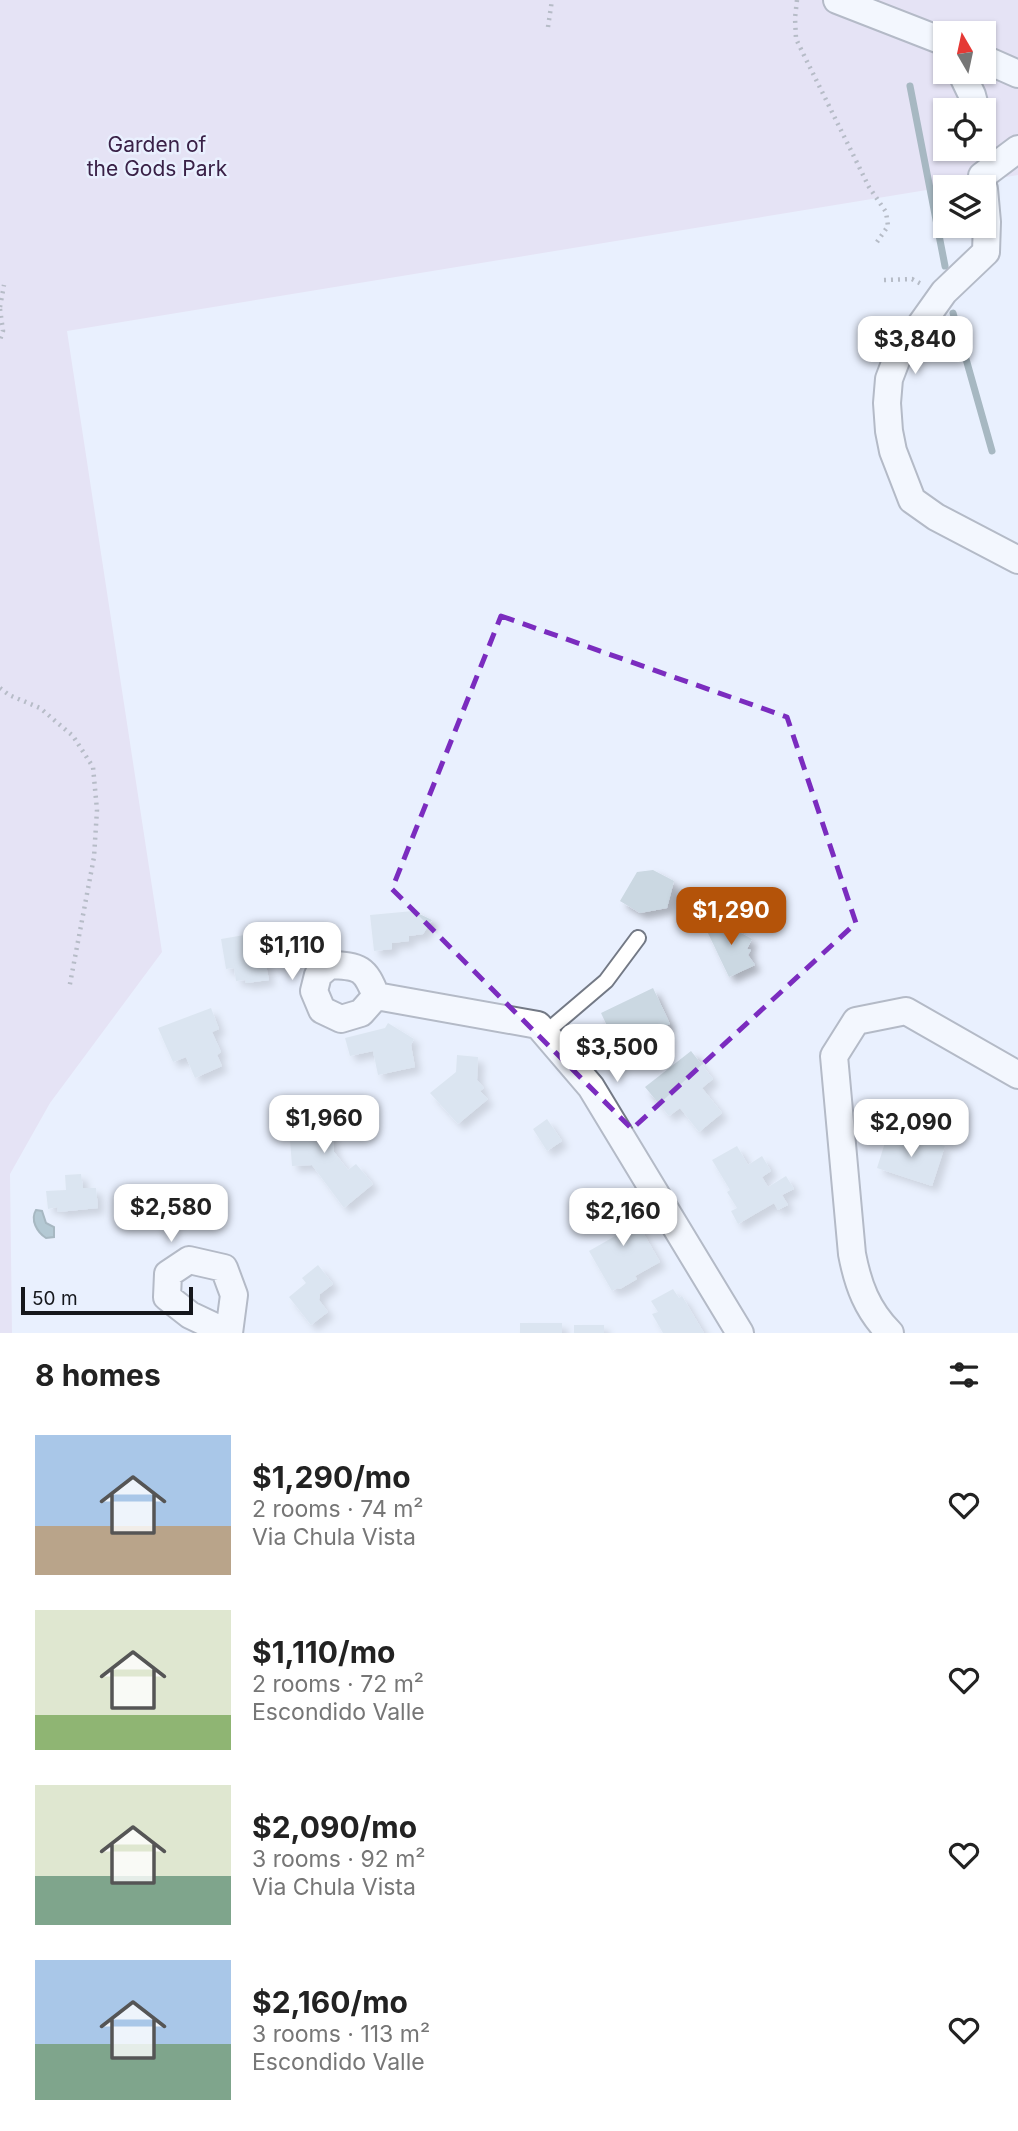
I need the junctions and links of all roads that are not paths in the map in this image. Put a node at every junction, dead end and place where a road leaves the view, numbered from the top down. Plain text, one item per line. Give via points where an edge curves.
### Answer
1 (837, 0) edge
2 (933, 38) edge
3 (996, 64) edge
4 (1018, 74) edge
5 (1018, 149) edge
6 (992, 175) edge
7 (986, 238) edge
8 (1018, 560) edge
9 (638, 938) dead end
10 (376, 996) dead end
11 (545, 1033) junction
12 (1018, 1075) edge
13 (740, 1333) edge
14 (890, 1333) edge

1 - 2 street
3 - 4 street
5 - 6 street
7 - 8 street via 986,252 942,294 897,358 889,379 888,431 912,500
9 - 11 lane via 606,981
10 - 11 street via 538,1025
11 - 13 street via 591,1087
12 - 14 street via 906,1011 856,1021 834,1056 852,1254 867,1305

